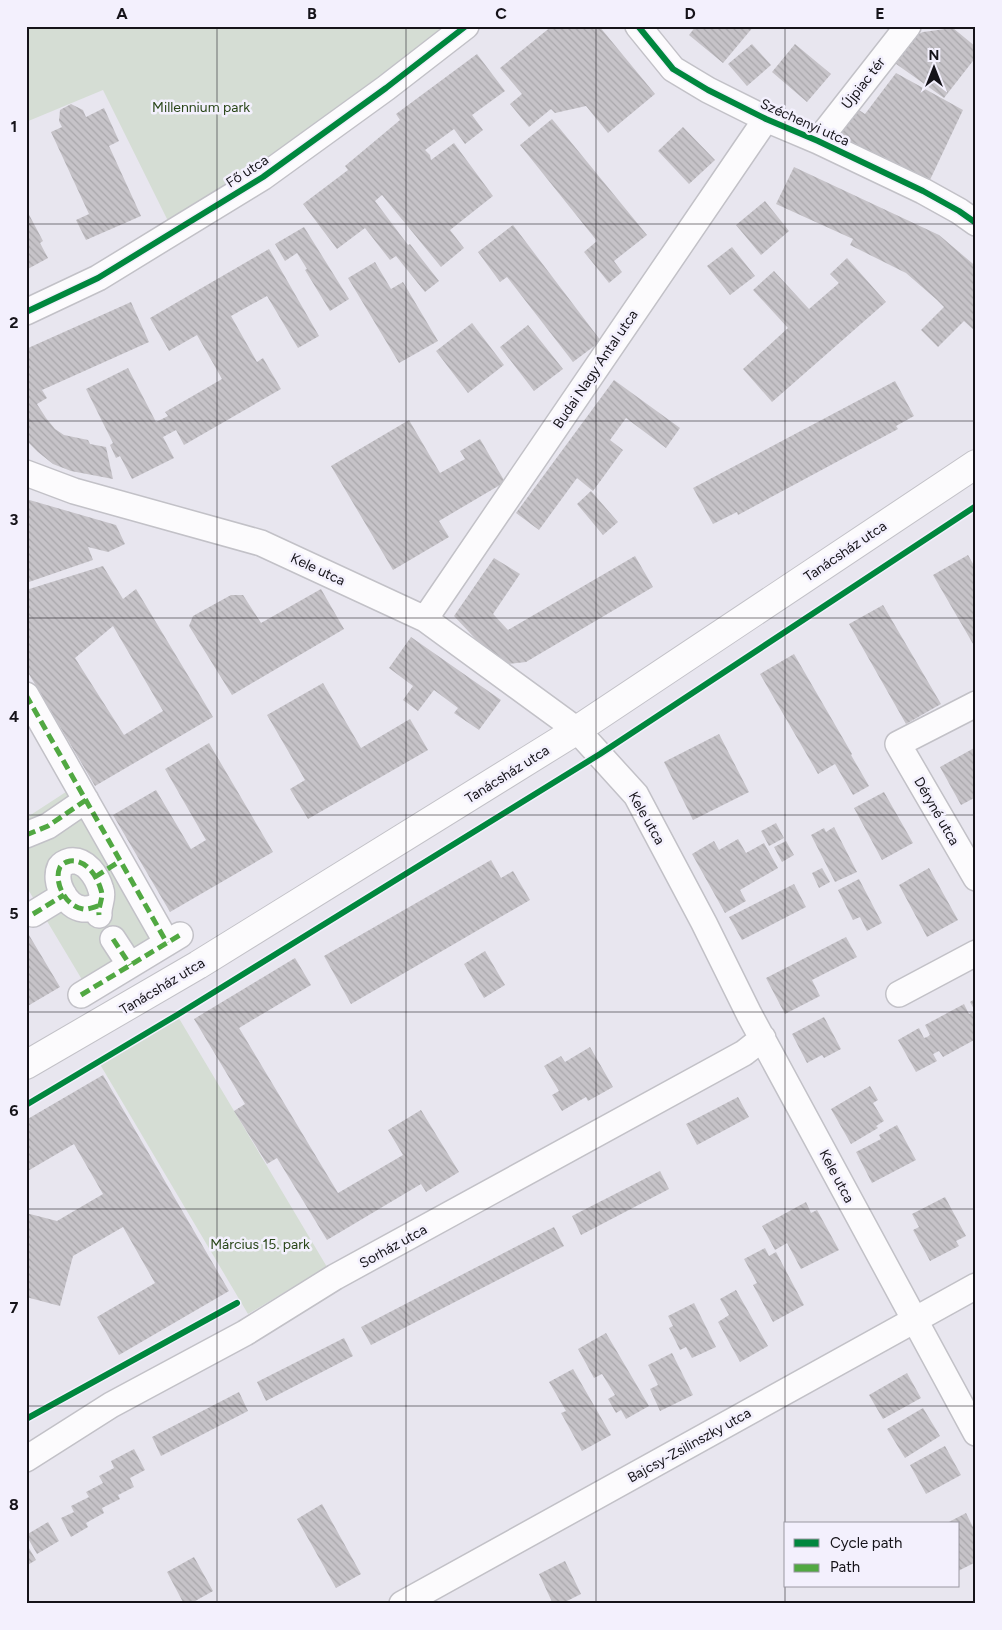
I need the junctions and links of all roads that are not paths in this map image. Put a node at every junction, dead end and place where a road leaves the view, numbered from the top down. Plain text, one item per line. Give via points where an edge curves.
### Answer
1 (466, 26) edge
2 (638, 26) edge
3 (908, 26) edge
4 (766, 119) junction
5 (818, 141) junction
6 (976, 223) edge
7 (26, 312) edge
8 (976, 464) edge
9 (26, 473) edge
10 (425, 619) junction
11 (26, 695) edge
12 (976, 704) edge
13 (577, 730) junction
14 (86, 800) junction
15 (26, 835) edge
16 (120, 861) junction
17 (95, 877) junction
18 (976, 878) edge
19 (64, 895) junction
20 (34, 914) dead end
21 (113, 938) dead end
22 (976, 952) edge
23 (130, 965) junction
24 (899, 994) dead end
25 (81, 995) dead end
26 (763, 1038) junction
27 (26, 1065) edge
28 (976, 1286) edge
29 (915, 1320) junction
30 (976, 1433) edge
31 (26, 1459) edge
32 (402, 1604) edge

1 - 7 street, Fő utca via 263,177 98,278
2 - 4 street, Széchenyi utca via 674,69
3 - 5 street, Újpiac tér
4 - 5 street, Széchenyi utca
4 - 10 street, Budai Nagy Antal utca
5 - 6 street, Széchenyi utca via 923,191
8 - 13 main road, Tanácsház utca
9 - 10 street, Kele utca via 74,491 261,543
10 - 13 street, Kele utca
11 - 14 street
12 - 18 street, Déryné utca via 898,744
13 - 26 street, Kele utca via 636,795
13 - 27 main road, Tanácsház utca via 198,965
14 - 15 street via 48,826
14 - 16 street
16 - 17 street
16 - 23 street via 174,939
17 - 19 street via 80,861 63,863 58,879
17 - 19 street via 102,890 98,911 76,906
19 - 20 street
21 - 23 street
22 - 24 street
23 - 25 street
26 - 29 street, Kele utca
26 - 31 street, Sorház utca via 744,1053 335,1277 245,1333 111,1405
28 - 29 street, Bajcsy-Zsilinszky utca
29 - 30 street, Kele utca
29 - 32 street, Bajcsy-Zsilinszky utca

